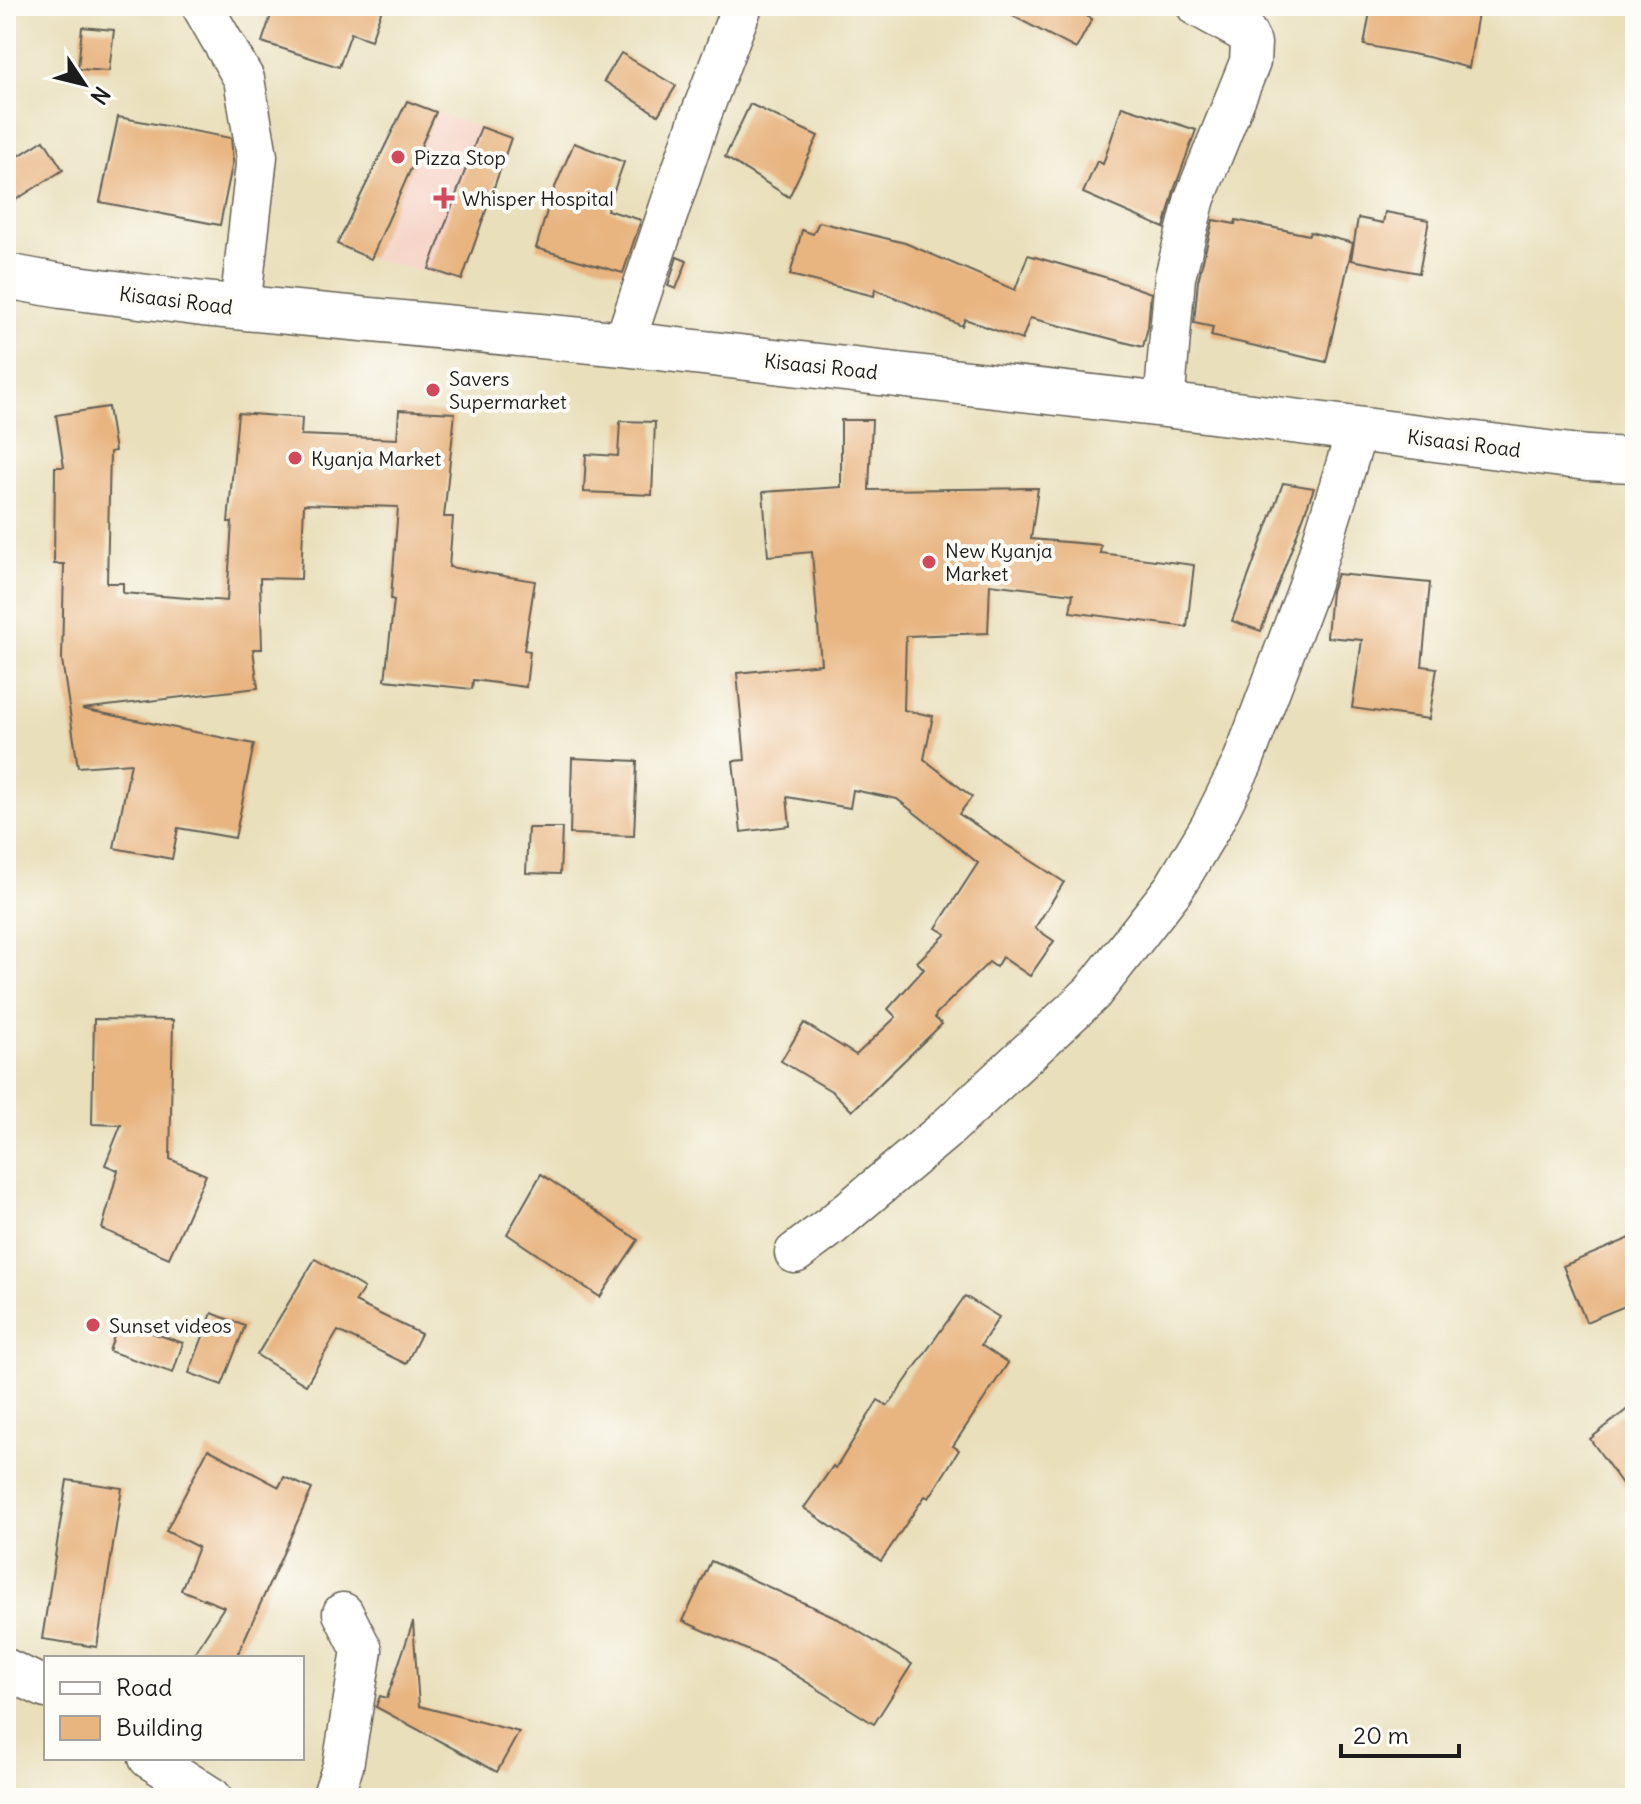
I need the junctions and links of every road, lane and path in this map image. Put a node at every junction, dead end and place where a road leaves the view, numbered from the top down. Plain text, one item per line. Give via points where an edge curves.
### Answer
1 (202, 6) edge
2 (742, 6) edge
3 (1197, 6) edge
4 (6, 276) edge
5 (240, 308) junction
6 (624, 344) junction
7 (1164, 405) junction
8 (1357, 430) junction
9 (1635, 460) edge
10 (795, 1253) dead end
11 (343, 1613) dead end
12 (6, 1669) edge
13 (44, 1687) edge
14 (152, 1760) edge
15 (212, 1798) edge
16 (332, 1798) edge

1 - 5 street via 244,79 257,156
2 - 6 street
3 - 7 street via 1246,33 1250,62 1195,198 1175,277
4 - 5 main road, Kisaasi Road
5 - 6 main road, Kisaasi Road
6 - 7 main road, Kisaasi Road
7 - 8 main road, Kisaasi Road
8 - 9 main road, Kisaasi Road
8 - 10 street via 1308,589 1242,764 1174,888 1080,1004 944,1131
11 - 16 street via 362,1650 343,1766
12 - 13 street
14 - 15 street

